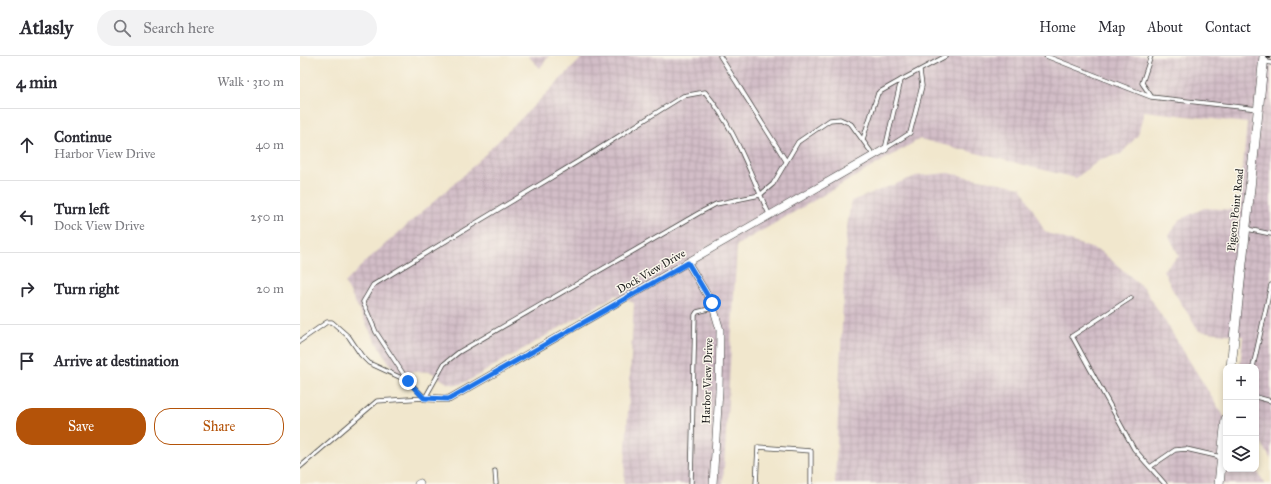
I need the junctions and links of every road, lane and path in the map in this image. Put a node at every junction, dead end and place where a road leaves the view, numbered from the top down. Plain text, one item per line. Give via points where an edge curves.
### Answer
1 (720, 56) edge
2 (946, 56) edge
3 (1046, 56) edge
4 (1151, 56) edge
5 (1266, 60) edge
6 (920, 71) junction
7 (901, 80) junction
8 (1151, 97) junction
9 (1258, 109) junction
10 (863, 139) junction
11 (885, 149) junction
12 (874, 156) junction
13 (786, 162) junction
14 (760, 195) junction
15 (770, 216) junction
16 (1246, 228) junction
17 (1271, 234) edge
18 (688, 263) junction
19 (1271, 285) edge
20 (1131, 298) dead end
21 (713, 308) junction
22 (300, 342) edge
23 (1232, 364) edge
24 (1254, 364) edge
25 (408, 381) junction
26 (424, 398) junction
27 (1259, 398) edge
28 (1271, 401) edge
29 (1224, 436) edge
30 (1222, 457) junction
31 (300, 467) edge
32 (1150, 467) junction
33 (495, 471) dead end
34 (496, 484) edge
35 (691, 484) edge
36 (713, 484) edge
37 (756, 484) edge
38 (811, 484) edge
39 (1165, 484) edge
40 (1219, 484) edge

1 - 13 lane
2 - 6 lane
3 - 8 lane
4 - 8 lane via 1142,84
5 - 9 street, Pigeon Point Road
6 - 7 lane
6 - 11 lane via 922,86 910,133
7 - 10 lane via 878,93
7 - 11 lane
8 - 9 lane
9 - 16 street, Pigeon Point Road
10 - 12 lane
10 - 13 lane via 851,124 840,119 830,120 798,142
11 - 12 street, Dock View Drive
12 - 15 street, Dock View Drive
13 - 14 lane via 773,184
14 - 15 lane
14 - 25 lane via 734,137 716,105 705,92 684,96 373,285 363,302 376,332
14 - 26 lane via 716,204 459,352 444,364
15 - 18 street, Dock View Drive
16 - 17 lane
16 - 23 street, Pigeon Point Road
18 - 21 street, Harbor View Drive
18 - 26 street, Dock View Drive via 449,399
19 - 24 lane
20 - 32 lane via 1072,336 1134,449
21 - 35 lane via 697,312 695,315
21 - 36 street, Harbor View Drive via 720,330
22 - 25 lane via 327,322 332,322 350,337 361,356 369,363
25 - 26 lane
26 - 31 lane via 377,401
27 - 28 lane
29 - 30 street
30 - 32 lane via 1186,449 1176,450
30 - 40 street
32 - 39 lane
33 - 34 lane
37 - 38 lane via 758,447 811,451

